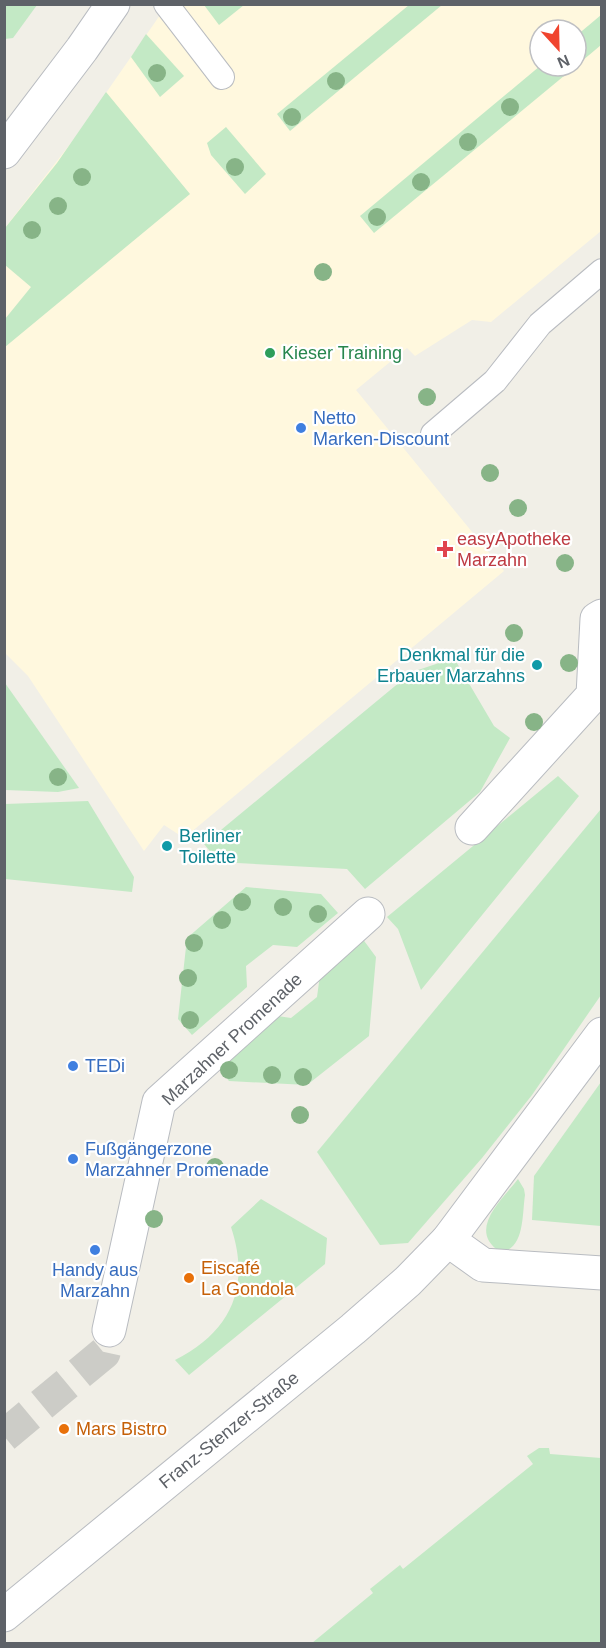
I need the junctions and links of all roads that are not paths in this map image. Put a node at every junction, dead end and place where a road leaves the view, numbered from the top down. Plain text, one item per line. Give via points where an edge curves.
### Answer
1 (112, 4) edge
2 (166, 4) edge
3 (222, 77) dead end
4 (4, 152) edge
5 (602, 271) edge
6 (433, 434) dead end
7 (602, 616) edge
8 (472, 828) dead end
9 (368, 914) dead end
10 (602, 1034) edge
11 (448, 1240) junction
12 (602, 1273) edge
13 (109, 1330) tunnel mouth
14 (4, 1615) edge

1 - 4 street
2 - 3 lane
5 - 6 lane via 540,324 495,381
7 - 8 street via 597,619 593,695
9 - 13 street, Marzahner Promenade via 159,1102
10 - 11 street, Franz-Stenzer-Straße
11 - 12 street via 483,1266
11 - 14 street, Franz-Stenzer-Straße via 353,1329

